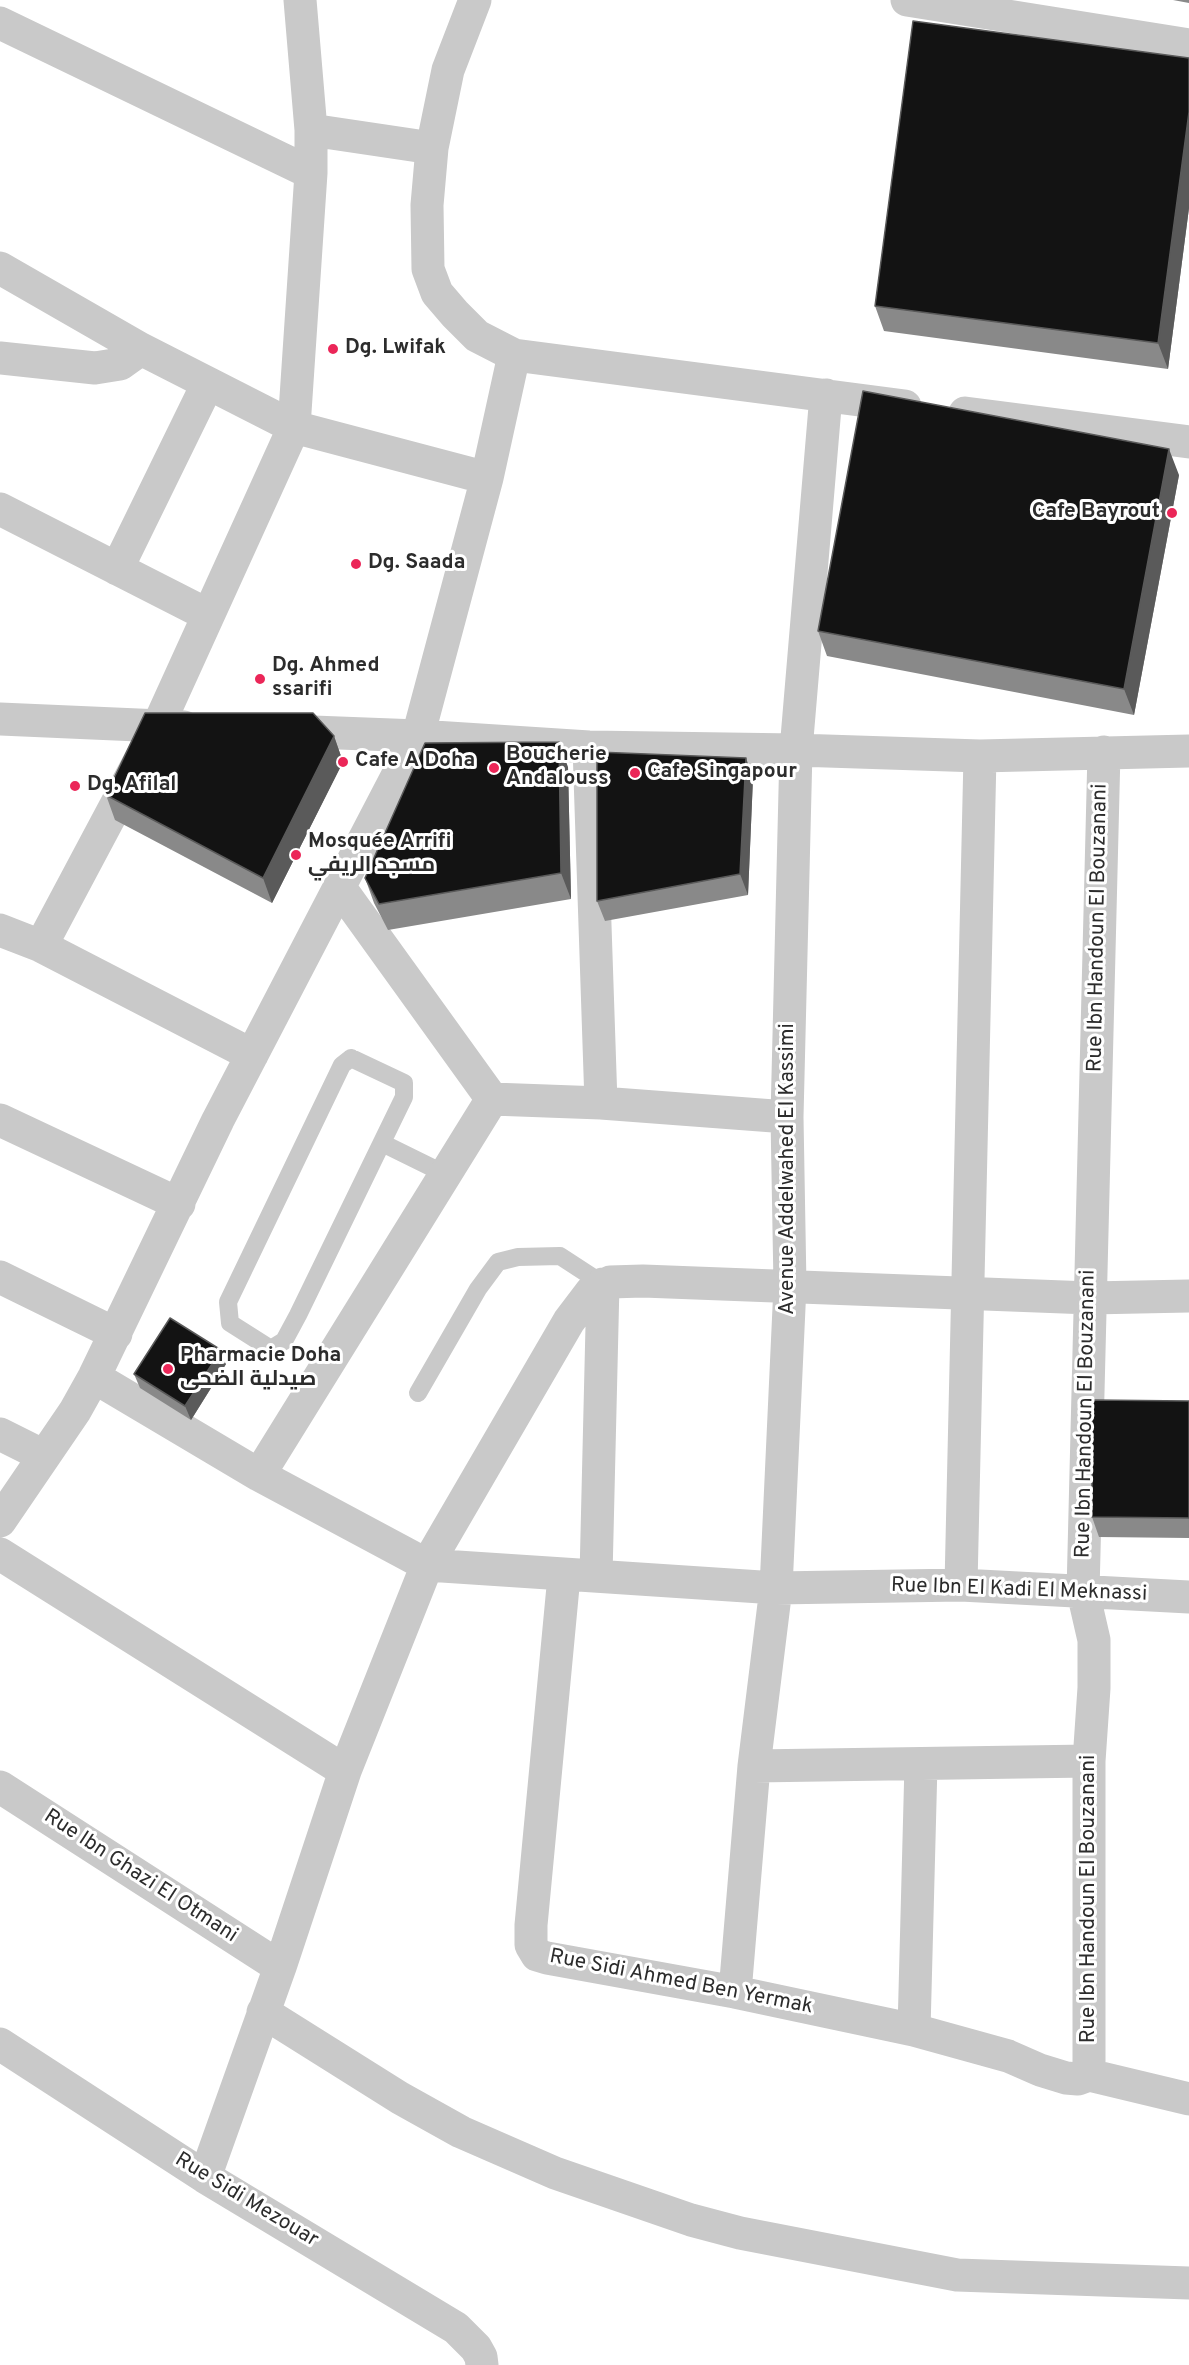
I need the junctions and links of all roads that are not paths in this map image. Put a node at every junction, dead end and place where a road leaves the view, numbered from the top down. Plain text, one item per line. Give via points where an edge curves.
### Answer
1 (300, 0) edge
2 (475, 0) edge
3 (907, 0) edge
4 (0, 23) edge
5 (1189, 45) edge
6 (311, 130) junction
7 (432, 148) junction
8 (311, 173) junction
9 (0, 268) edge
10 (141, 349) junction
11 (514, 355) junction
12 (0, 358) edge
13 (208, 383) junction
14 (826, 395) junction
15 (294, 427) junction
16 (1189, 442) edge
17 (487, 478) junction
18 (0, 509) edge
19 (117, 569) junction
20 (208, 615) junction
21 (0, 719) edge
22 (158, 726) junction
23 (216, 729) edge
24 (252, 730) edge
25 (418, 736) junction
26 (589, 747) junction
27 (796, 750) junction
28 (1189, 751) edge
29 (1104, 752) junction
30 (980, 756) junction
31 (340, 888) junction
32 (0, 930) edge
33 (41, 946) junction
34 (252, 1055) junction
35 (492, 1099) junction
36 (601, 1103) junction
37 (787, 1117) junction
38 (0, 1120) edge
39 (382, 1143) junction
40 (445, 1174) junction
41 (179, 1204) junction
42 (0, 1277) edge
43 (603, 1284) junction
44 (790, 1286) junction
45 (969, 1294) junction
46 (1189, 1296) edge
47 (1090, 1298) junction
48 (116, 1334) junction
49 (94, 1377) junction
50 (418, 1393) dead end
51 (0, 1434) edge
52 (44, 1456) junction
53 (259, 1475) junction
54 (0, 1521) edge
55 (0, 1554) edge
56 (427, 1565) junction
57 (564, 1576) junction
58 (596, 1576) junction
59 (962, 1585) junction
60 (776, 1588) junction
61 (1083, 1592) junction
62 (1189, 1597) edge
63 (1089, 1761) junction
64 (921, 1764) junction
65 (754, 1766) junction
66 (345, 1771) junction
67 (0, 1787) edge
68 (280, 1967) junction
69 (735, 1992) junction
70 (263, 2012) junction
71 (914, 2030) junction
72 (0, 2044) edge
73 (1089, 2075) junction
74 (1189, 2099) edge
75 (205, 2177) junction
76 (1189, 2283) edge
77 (482, 2365) edge

1 - 6 street
2 - 7 street via 448,70
3 - 5 street
4 - 8 street
6 - 7 street
6 - 8 street
7 - 11 street via 426,205 428,269 437,293 477,336
8 - 15 street
9 - 10 street
10 - 12 street via 120,364 95,368
10 - 13 street
11 - 14 street
11 - 17 street
13 - 15 street
13 - 19 street
14 - 16 street
14 - 27 street, Avenue Addelwahed El Kassimi
15 - 17 street
15 - 20 street
17 - 25 street
18 - 19 street
19 - 20 street
20 - 22 street
21 - 22 street
22 - 23 street
22 - 33 street
24 - 25 street
25 - 26 street
25 - 31 street
26 - 27 street
26 - 36 street
27 - 30 street
27 - 37 street, Avenue Addelwahed El Kassimi
28 - 29 street
29 - 30 street
29 - 47 street, Rue Ibn Handoun El Bouzanani
30 - 45 street
31 - 34 street
31 - 35 street
32 - 33 street
33 - 34 street
34 - 41 street
35 - 36 street
35 - 40 street
36 - 37 street
37 - 44 street, Avenue Addelwahed El Kassimi
38 - 41 street
39 - 39 lane via 404,1097 404,1083 351,1058 342,1065 228,1302 230,1323 271,1349 284,1341
39 - 40 lane
40 - 53 street
41 - 48 street
42 - 48 street
43 - 44 street via 643,1281
43 - 50 lane via 560,1256 518,1257 498,1262
43 - 56 street via 591,1292 569,1321
43 - 58 street
44 - 45 street
44 - 60 street, Avenue Addelwahed El Kassimi
45 - 47 street
45 - 59 street
46 - 47 street
47 - 61 street, Rue Ibn Handoun El Bouzanani
48 - 49 street
49 - 52 street
49 - 53 street
51 - 52 street
52 - 54 street
53 - 56 street
55 - 66 street
56 - 57 street, Rue Ibn El Kadi El Meknassi
56 - 66 street
57 - 58 street, Rue Ibn El Kadi El Meknassi
57 - 69 street, Rue Sidi Ahmed Ben Yermak via 531,1925 533,1948 537,1955 547,1958
58 - 60 street, Rue Ibn El Kadi El Meknassi
59 - 60 street, Rue Ibn El Kadi El Meknassi
59 - 61 street, Rue Ibn El Kadi El Meknassi
60 - 65 street
61 - 62 street, Rue Ibn El Kadi El Meknassi
61 - 63 street, Rue Ibn Handoun El Bouzanani via 1094,1640
63 - 64 street
63 - 73 street, Rue Ibn Handoun El Bouzanani
64 - 65 street
64 - 71 street
65 - 69 street
66 - 68 street
67 - 68 street, Rue Ibn Ghazi El Otmani
68 - 70 street
69 - 71 street, Rue Sidi Ahmed Ben Yermak
70 - 75 street
70 - 76 street via 460,2132 555,2173 691,2220 957,2275
71 - 73 street, Rue Sidi Ahmed Ben Yermak via 1008,2056 1065,2078
72 - 75 street, Rue Sidi Mezouar
73 - 74 street, Rue Sidi Ahmed Ben Yermak
75 - 77 street, Rue Sidi Mezouar via 456,2328 476,2348

